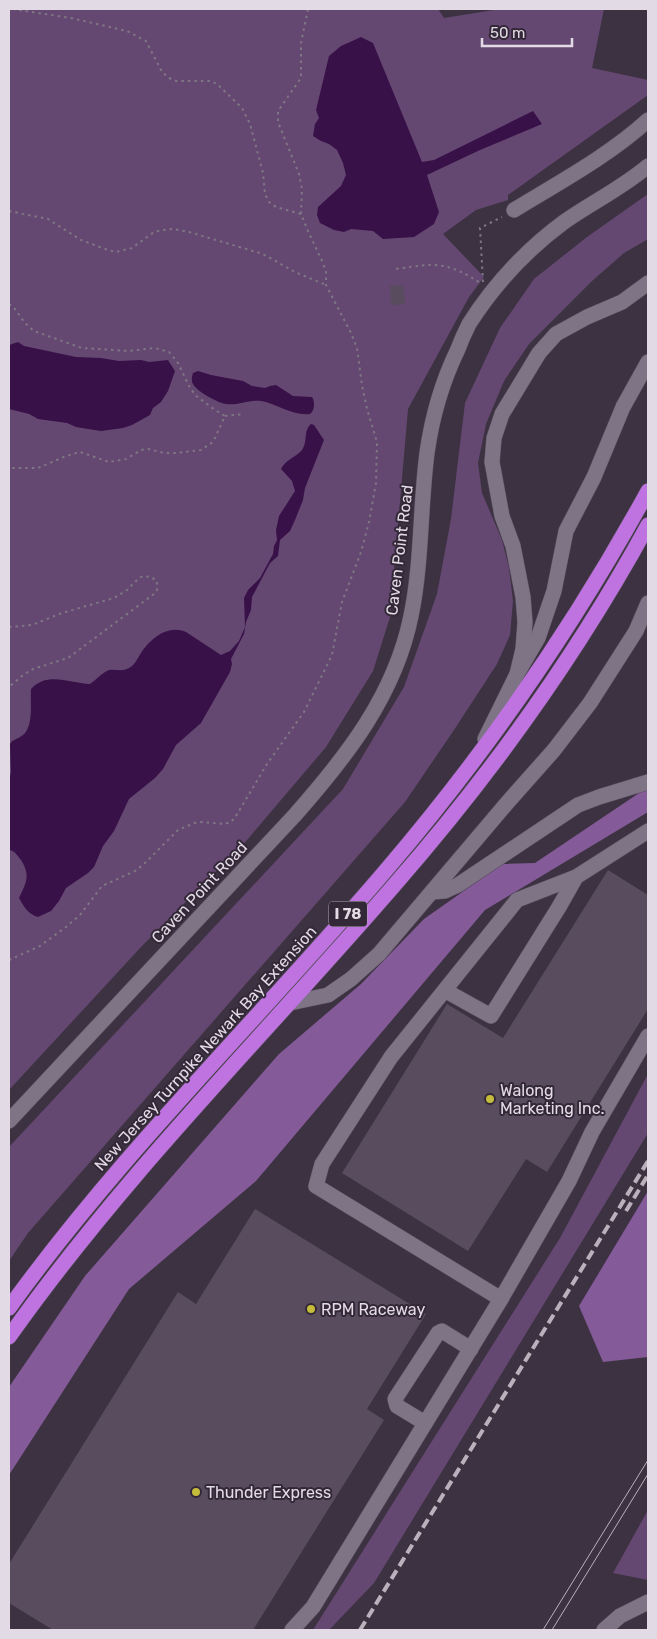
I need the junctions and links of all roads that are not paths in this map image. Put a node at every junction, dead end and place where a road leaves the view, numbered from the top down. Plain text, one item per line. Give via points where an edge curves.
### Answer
1 (648, 120) edge
2 (648, 166) edge
3 (510, 212) road end
4 (648, 283) edge
5 (648, 362) edge
6 (648, 491) edge
7 (648, 525) edge
8 (648, 603) edge
9 (517, 674) junction
10 (472, 764) junction
11 (648, 782) edge
12 (648, 831) edge
13 (576, 877) junction
14 (432, 892) junction
15 (446, 991) junction
16 (290, 1002) junction
17 (648, 1036) edge
18 (9, 1122) edge
19 (501, 1299) junction
20 (9, 1308) edge
21 (9, 1337) edge
22 (471, 1349) junction
23 (425, 1423) junction
24 (648, 1602) edge
25 (292, 1630) edge
26 (604, 1630) edge

1 - 3 street via 632,135
2 - 18 street, Caven Point Road via 564,222 527,252 488,287 468,326 448,368 436,409 428,453 411,616 400,657 384,695 358,736 329,777
4 - 9 street via 622,302 556,334 539,353 502,414 494,438 492,462 502,516 524,597 523,649
5 - 9 street via 623,407 566,531 554,591 538,638
6 - 10 highway, New Jersey Turnpike Newark Bay Extension / I 78 via 579,610
7 - 16 highway, New Jersey Turnpike Newark Bay Extension / I 78 via 574,648 492,765 397,883
8 - 14 street via 636,631 590,703 554,750
9 - 10 street
10 - 20 highway, New Jersey Turnpike Newark Bay Extension / I 78 via 386,870 108,1182
11 - 14 street via 578,805 458,885
12 - 13 street
13 - 15 street via 517,900
13 - 15 street via 491,1016
14 - 16 street via 379,954 351,979 328,995
15 - 19 street via 391,1057 322,1164 316,1186
16 - 21 highway, New Jersey Turnpike Newark Bay Extension / I 78 via 118,1196
17 - 19 street
19 - 22 street
22 - 23 street
22 - 23 street via 442,1331 438,1332 395,1399 397,1406
23 - 25 street via 313,1607
24 - 26 street via 620,1616

